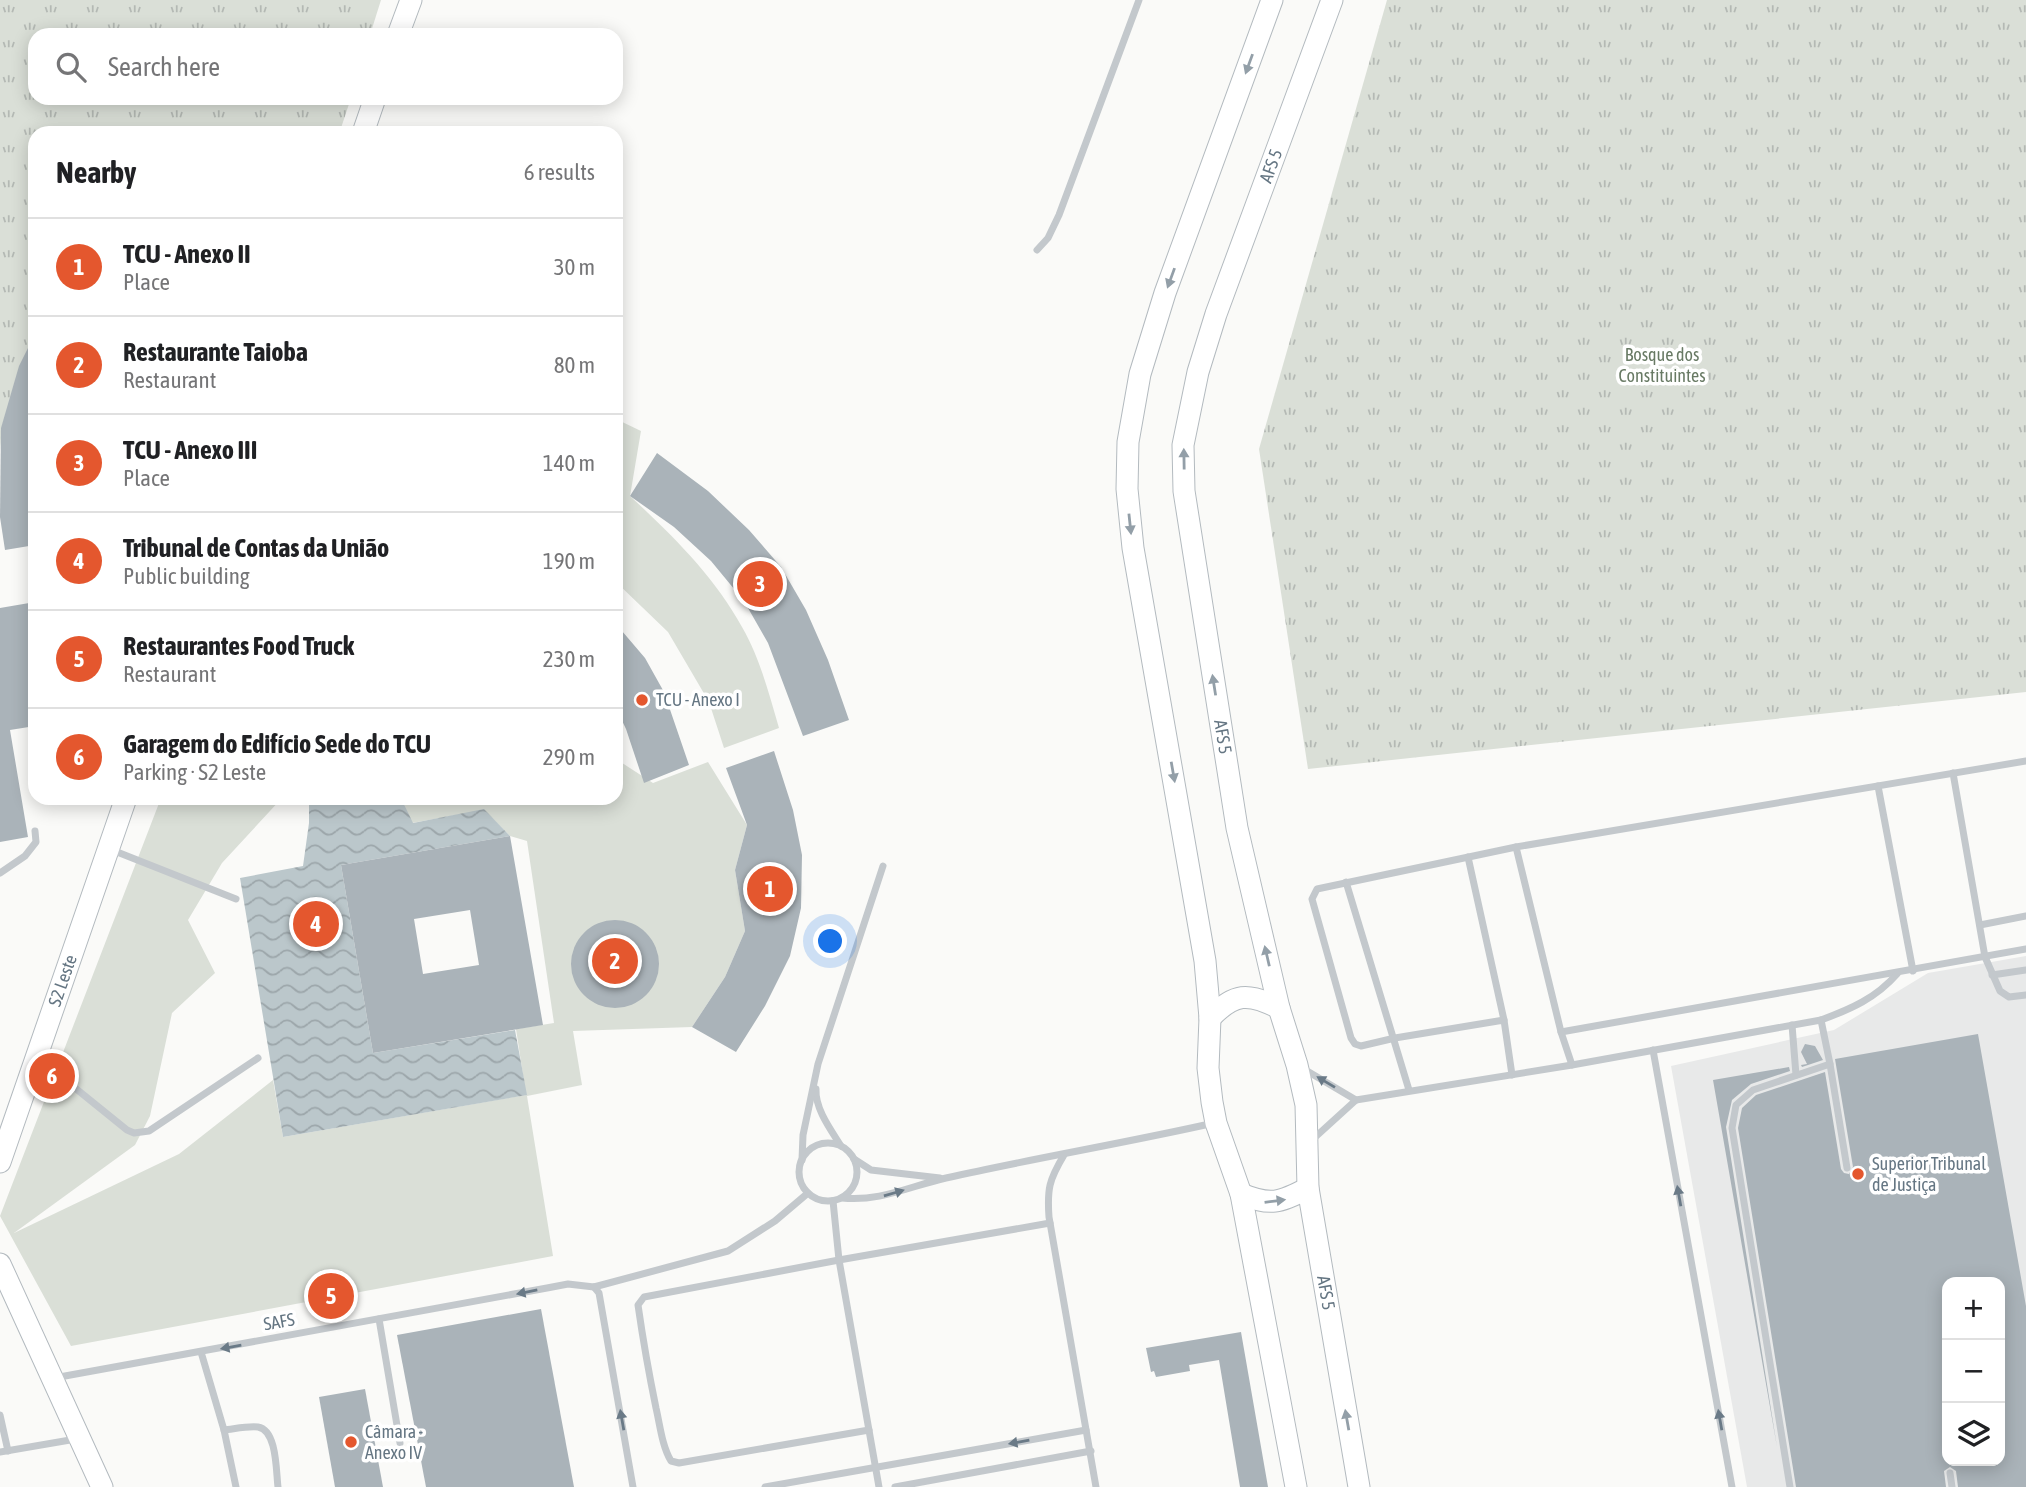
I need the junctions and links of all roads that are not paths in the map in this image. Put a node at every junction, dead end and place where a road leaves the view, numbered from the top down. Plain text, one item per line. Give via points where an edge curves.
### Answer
1 (411, 0) edge
2 (1139, 0) edge
3 (1272, 0) edge
4 (1332, 0) edge
5 (401, 28) edge
6 (373, 105) edge
7 (365, 126) edge
8 (1037, 250) dead end
9 (2026, 761) edge
10 (1952, 773) junction
11 (1878, 786) junction
12 (123, 805) edge
13 (35, 831) dead end
14 (1517, 847) junction
15 (108, 848) junction
16 (1468, 858) junction
17 (883, 866) dead end
18 (0, 873) edge
19 (1346, 883) junction
20 (236, 899) dead end
21 (2026, 916) edge
22 (1979, 925) junction
23 (2026, 949) edge
24 (1985, 957) junction
25 (2026, 970) edge
26 (1913, 971) junction
27 (1897, 974) junction
28 (1992, 975) junction
29 (2026, 995) edge
30 (1279, 1008) junction
31 (1210, 1018) junction
32 (1504, 1020) junction
33 (1821, 1020) junction
34 (1792, 1025) junction
35 (1562, 1032) junction
36 (1395, 1038) junction
37 (1653, 1050) junction
38 (36, 1057) junction
39 (258, 1058) dead end
40 (818, 1064) junction
41 (1830, 1064) junction
42 (1297, 1065) junction
43 (1572, 1065) junction
44 (1512, 1075) junction
45 (1796, 1075) junction
46 (1409, 1090) junction
47 (1356, 1100) junction
48 (1216, 1123) junction
49 (1307, 1145) junction
50 (841, 1146) junction
51 (1064, 1155) junction
52 (854, 1159) junction
53 (803, 1160) junction
54 (0, 1162) edge
55 (1847, 1168) dead end
56 (945, 1178) junction
57 (1308, 1188) junction
58 (808, 1193) junction
59 (1241, 1194) junction
60 (838, 1199) junction
61 (1050, 1223) junction
62 (839, 1260) junction
63 (0, 1264) edge
64 (594, 1287) junction
65 (379, 1320) junction
66 (201, 1352) junction
67 (53, 1378) junction
68 (1, 1415) edge
69 (224, 1430) junction
70 (869, 1430) junction
71 (1086, 1430) junction
72 (80, 1439) junction
73 (400, 1443) dead end
74 (1091, 1451) junction
75 (4, 1452) edge
76 (875, 1467) junction
77 (1950, 1473) dead end
78 (102, 1487) edge
79 (236, 1487) edge
80 (278, 1487) edge
81 (633, 1487) edge
82 (765, 1487) edge
83 (879, 1487) edge
84 (895, 1487) edge
85 (1096, 1487) edge
86 (1296, 1487) edge
87 (1359, 1487) edge
88 (1732, 1487) edge
89 (1790, 1487) edge
90 (1952, 1487) edge

1 - 5 main road
2 - 8 lane via 1059,215
3 -> 31 main road via 1165,293 1140,373 1128,442 1133,548 1203,948
30 -> 4 main road, AFS 5 via 1237,828 1184,491 1183,445 1216,314
6 - 7 main road
9 - 10 lane
10 - 11 lane
10 - 22 lane
11 - 14 lane
11 - 26 lane
12 - 15 main road, S2 Leste
13 - 18 lane via 36,842 25,856
14 - 16 lane
14 - 35 lane
15 - 20 lane
15 - 38 main road, S2 Leste
16 - 19 lane
16 - 32 lane
17 - 40 lane
19 - 36 lane
19 - 36 lane via 1317,889 1312,899 1351,1038 1361,1046
21 - 22 lane
22 - 24 lane
23 - 24 lane
24 - 26 lane
24 - 28 lane
25 - 28 lane
26 - 27 lane
27 - 33 lane via 1870,999
27 - 35 lane
28 - 29 lane via 2004,995
30 - 31 main road via 1244,996 1224,1004
30 - 42 main road, AFS 5
31 - 48 main road via 1208,1068
32 - 36 lane
32 - 44 lane
33 - 34 lane
33 - 41 lane
34 - 37 lane
34 - 45 lane
35 - 43 lane
36 - 46 lane
37 - 43 lane
88 -> 37 lane
38 - 39 lane via 134,1133 149,1131
38 - 54 main road, S2 Leste
40 - 50 lane via 816,1095
40 - 53 lane via 803,1135
41 - 45 lane
41 - 55 lane
47 -> 42 lane
42 - 49 main road, AFS 5 via 1306,1105
43 - 44 lane
44 - 46 lane
45 - 89 lane via 1754,1090 1737,1105 1732,1128
46 - 47 lane
47 - 49 lane
48 - 51 lane
48 - 59 main road
49 - 57 main road, AFS 5
50 - 52 lane
50 - 53 lane via 823,1144
51 - 56 lane
51 - 61 lane via 1047,1191
52 - 56 lane via 871,1170
52 - 60 lane via 854,1185
53 - 58 lane via 800,1177
60 -> 56 lane via 862,1200
59 -> 57 main road via 1276,1203
87 -> 57 main road, AFS 5
58 - 60 lane
58 - 64 lane, SAFS via 775,1222 728,1251
59 - 86 main road
60 - 62 lane
61 - 62 lane
61 - 71 lane
62 - 70 lane
62 - 70 lane via 644,1297 638,1305 643,1340 671,1461
63 - 67 main road
64 -> 65 lane, SAFS via 568,1284
81 -> 64 lane via 599,1293
65 -> 66 lane, SAFS
65 - 73 lane
66 - 67 lane, SAFS
66 - 69 lane
67 - 72 main road
68 - 75 lane
69 - 79 lane
69 - 80 lane via 267,1430
70 - 76 lane
71 - 74 lane
71 -> 76 lane
72 - 75 lane
72 - 78 main road
74 - 84 lane
74 - 85 lane
76 - 82 lane
76 - 83 lane
77 - 90 lane

